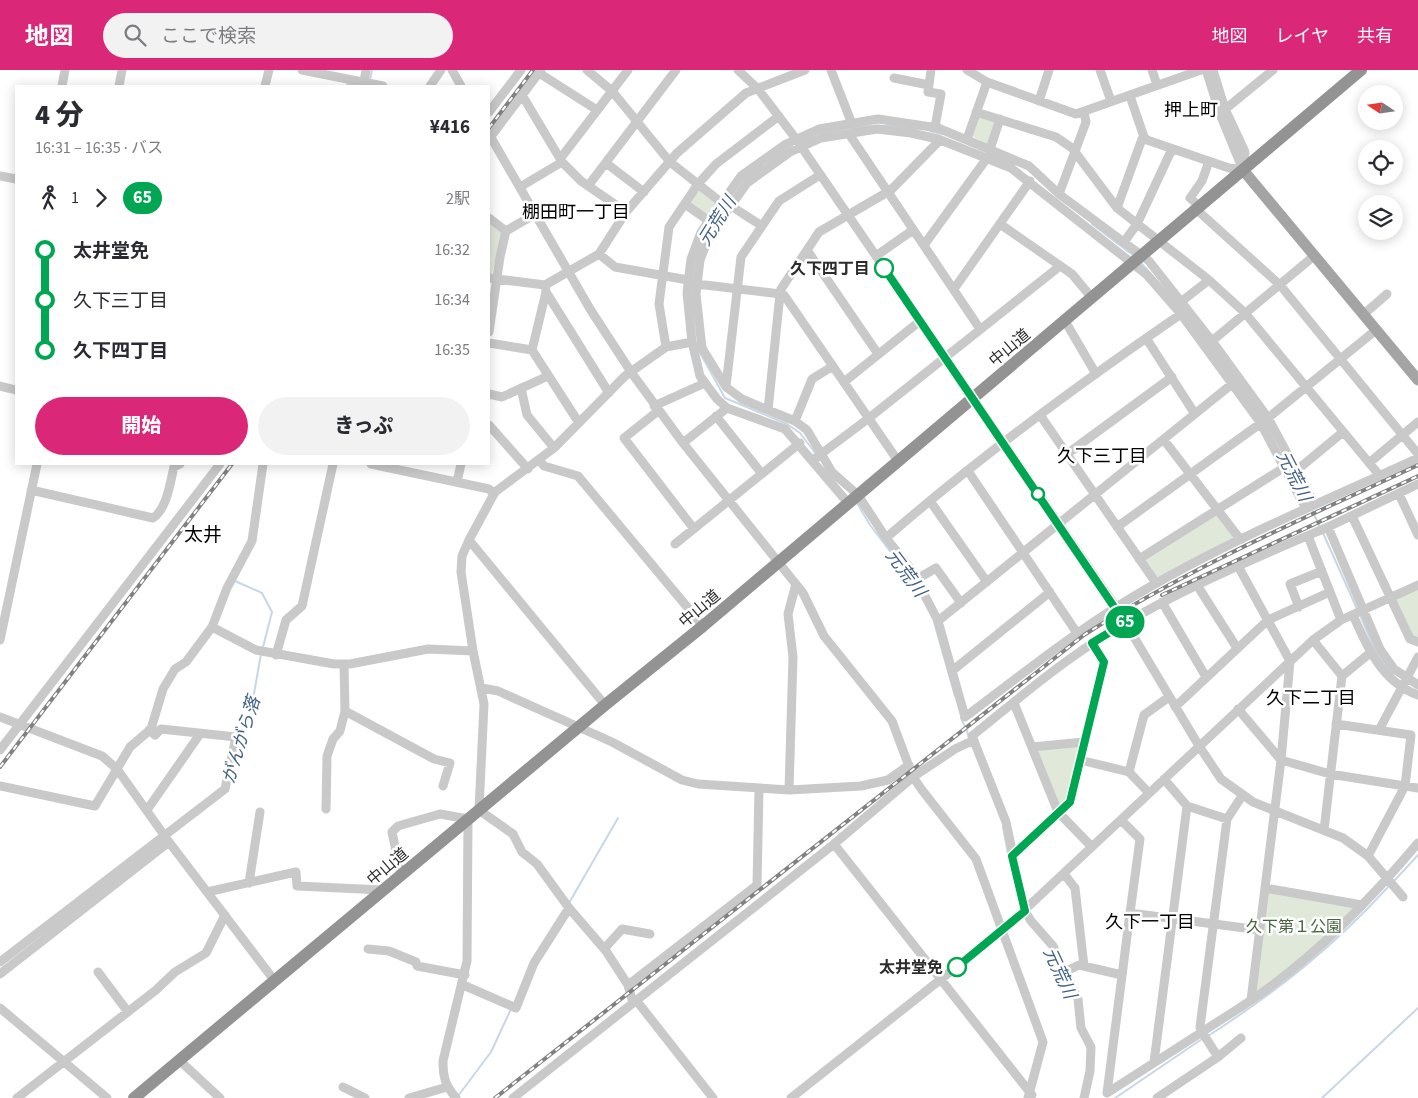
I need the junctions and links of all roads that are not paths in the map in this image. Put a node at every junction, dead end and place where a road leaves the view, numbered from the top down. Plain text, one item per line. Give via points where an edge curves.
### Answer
1 (65, 70) edge
2 (122, 70) edge
3 (268, 70) edge
4 (302, 70) edge
5 (366, 70) edge
6 (441, 70) edge
7 (452, 70) edge
8 (521, 70) edge
9 (587, 70) edge
10 (628, 70) edge
11 (676, 70) edge
12 (738, 70) edge
13 (805, 70) edge
14 (831, 70) edge
15 (931, 70) edge
16 (967, 70) edge
17 (1049, 70) edge
18 (1100, 70) edge
19 (1152, 70) edge
20 (1201, 70) edge
21 (1206, 70) edge
22 (1213, 70) edge
23 (1273, 70) edge
24 (1360, 70) edge
25 (1371, 70) edge
26 (540, 72) edge
27 (894, 78) dead end
28 (341, 82) edge
29 (364, 82) junction
30 (987, 82) junction
31 (62, 85) edge
32 (119, 85) edge
33 (265, 85) edge
34 (378, 85) edge
35 (431, 85) edge
36 (460, 85) edge
37 (929, 85) junction
38 (1157, 85) junction
39 (758, 89) junction
40 (612, 91) junction
41 (522, 95) junction
42 (1130, 96) junction
43 (1039, 101) junction
44 (1111, 101) junction
45 (597, 110) junction
46 (490, 111) edge
47 (1222, 111) junction
48 (976, 112) junction
49 (1084, 112) junction
50 (779, 116) junction
51 (1000, 119) junction
52 (637, 122) junction
53 (852, 124) junction
54 (935, 127) junction
55 (849, 134) junction
56 (490, 136) edge
57 (1144, 138) junction
58 (1281, 138) junction
59 (490, 139) edge
60 (938, 139) junction
61 (967, 139) junction
62 (799, 143) junction
63 (1172, 149) junction
64 (1076, 152) junction
65 (989, 153) junction
66 (561, 161) junction
67 (1208, 161) junction
68 (670, 162) junction
69 (606, 163) junction
70 (1243, 170) junction
71 (820, 175) junction
72 (0, 176) edge
73 (15, 179) edge
74 (1030, 181) junction
75 (698, 184) junction
76 (588, 186) junction
77 (520, 187) junction
78 (644, 192) junction
79 (887, 192) junction
80 (1059, 194) junction
81 (684, 204) junction
82 (726, 204) junction
83 (1117, 208) junction
84 (1199, 208) junction
85 (626, 212) junction
86 (535, 214) junction
87 (847, 214) junction
88 (490, 219) edge
89 (709, 221) junction
90 (1000, 224) junction
91 (1137, 224) junction
92 (762, 226) junction
93 (913, 230) junction
94 (506, 231) junction
95 (1160, 241) junction
96 (1124, 242) junction
97 (924, 245) junction
98 (807, 250) junction
99 (599, 254) junction
100 (876, 256) junction
101 (1314, 256) junction
102 (1138, 260) junction
103 (1060, 266) junction
104 (568, 271) junction
105 (661, 275) junction
106 (493, 279) edge
107 (688, 280) junction
108 (1209, 280) junction
109 (697, 284) junction
110 (1280, 285) junction
111 (546, 288) junction
112 (737, 289) junction
113 (954, 289) junction
114 (780, 294) junction
115 (1387, 294) dead end
116 (1092, 298) junction
117 (1182, 302) junction
118 (1245, 313) junction
119 (1181, 314) junction
120 (1364, 314) junction
121 (490, 317) edge
122 (920, 320) junction
123 (1065, 321) junction
124 (980, 329) junction
125 (1376, 330) junction
126 (1146, 338) junction
127 (1212, 341) junction
128 (692, 342) junction
129 (490, 343) edge
130 (666, 347) junction
131 (532, 350) junction
132 (878, 354) junction
133 (945, 357) junction
134 (1341, 359) junction
135 (833, 366) junction
136 (631, 372) junction
137 (1096, 374) junction
138 (548, 376) junction
139 (1172, 378) junction
140 (1418, 380) edge
141 (844, 382) junction
142 (705, 383) junction
143 (1232, 384) junction
144 (0, 386) edge
145 (726, 387) junction
146 (1306, 387) junction
147 (521, 388) junction
148 (15, 390) edge
149 (609, 393) junction
150 (490, 394) edge
151 (973, 398) junction
152 (727, 408) junction
153 (656, 409) junction
154 (768, 410) junction
155 (1195, 414) junction
156 (1040, 415) junction
157 (716, 416) junction
158 (869, 418) junction
159 (1264, 420) junction
160 (795, 421) junction
161 (1418, 422) edge
162 (579, 423) junction
163 (490, 426) edge
164 (1343, 432) junction
165 (1403, 435) junction
166 (1164, 440) junction
167 (683, 443) junction
168 (800, 443) junction
169 (1004, 444) junction
170 (554, 448) junction
171 (822, 453) junction
172 (1067, 454) junction
173 (1418, 454) edge
174 (1418, 458) edge
175 (813, 460) junction
176 (540, 461) junction
177 (898, 461) junction
178 (1369, 463) junction
179 (37, 465) edge
180 (178, 465) edge
181 (219, 465) edge
182 (263, 465) edge
183 (333, 465) edge
184 (376, 465) edge
185 (461, 465) edge
186 (1285, 467) junction
187 (528, 468) junction
188 (968, 470) junction
189 (1297, 470) junction
190 (762, 474) junction
191 (1190, 474) junction
192 (1380, 476) junction
193 (456, 482) junction
194 (1418, 484) edge
195 (31, 490) junction
196 (494, 494) junction
197 (1399, 494) junction
198 (1095, 495) junction
199 (853, 499) junction
200 (930, 500) junction
201 (729, 501) junction
202 (1315, 505) junction
203 (1306, 509) junction
204 (1217, 510) junction
205 (1352, 516) junction
206 (1059, 524) junction
207 (1117, 527) junction
208 (1328, 527) junction
209 (694, 529) junction
210 (1418, 535) edge
211 (1308, 536) junction
212 (886, 538) junction
213 (1240, 539) junction
214 (469, 540) junction
215 (675, 544) dead end
216 (1022, 553) junction
217 (1139, 559) junction
218 (777, 562) junction
219 (1238, 566) junction
220 (1322, 571) junction
221 (917, 579) junction
222 (986, 582) junction
223 (1156, 583) junction
224 (796, 584) junction
225 (1197, 585) junction
226 (1418, 585) edge
227 (1050, 592) junction
228 (1330, 592) junction
229 (1391, 598) junction
230 (961, 602) junction
231 (1162, 602) junction
232 (1299, 606) junction
233 (1116, 607) junction
234 (1363, 611) junction
235 (1353, 615) junction
236 (1268, 620) junction
237 (1341, 620) junction
238 (938, 621) junction
239 (1125, 623) junction
240 (703, 626) junction
241 (212, 627) junction
242 (1077, 633) junction
243 (0, 640) edge
244 (1313, 640) junction
245 (1418, 642) edge
246 (1092, 643) junction
247 (1237, 648) junction
248 (473, 651) junction
249 (1370, 653) junction
250 (276, 655) junction
251 (1418, 657) edge
252 (1290, 661) junction
253 (344, 664) junction
254 (952, 671) junction
255 (1342, 676) junction
256 (1206, 677) junction
257 (1408, 678) junction
258 (1418, 684) edge
259 (1402, 685) junction
260 (482, 688) junction
261 (1418, 695) edge
262 (1169, 697) junction
263 (1014, 703) junction
264 (605, 705) junction
265 (1175, 706) junction
266 (1238, 708) junction
267 (345, 711) junction
268 (0, 717) edge
269 (19, 724) junction
270 (1336, 724) junction
271 (578, 727) junction
272 (149, 730) junction
273 (1380, 730) junction
274 (200, 734) junction
275 (1414, 735) edge
276 (971, 742) junction
277 (1084, 742) junction
278 (1199, 746) junction
279 (1032, 747) junction
280 (0, 750) edge
281 (1080, 760) junction
282 (1281, 760) junction
283 (909, 764) junction
284 (118, 768) junction
285 (1129, 772) junction
286 (1330, 774) junction
287 (913, 777) junction
288 (1164, 779) junction
289 (0, 786) edge
290 (443, 786) dead end
291 (1405, 786) junction
292 (1418, 788) edge
293 (759, 789) junction
294 (789, 790) junction
295 (1149, 793) junction
296 (1242, 796) junction
297 (1187, 806) junction
298 (326, 809) dead end
299 (147, 810) junction
300 (479, 810) junction
301 (1274, 811) junction
302 (260, 812) dead end
303 (1058, 812) junction
304 (1227, 818) junction
305 (468, 819) junction
306 (1121, 820) junction
307 (1324, 830) junction
308 (167, 839) junction
309 (1418, 843) edge
310 (834, 844) junction
311 (1092, 848) junction
312 (1012, 856) junction
313 (1368, 856) junction
314 (1064, 874) junction
315 (401, 875) junction
316 (249, 882) junction
317 (1390, 882) junction
318 (1265, 888) junction
319 (382, 890) junction
320 (207, 892) junction
321 (1403, 897) dead end
322 (1362, 905) junction
323 (569, 908) junction
324 (1025, 911) junction
325 (1130, 912) junction
326 (225, 915) junction
327 (1173, 918) junction
328 (1213, 924) junction
329 (1003, 930) junction
330 (1260, 930) junction
331 (650, 934) dead end
332 (368, 949) dead end
333 (604, 949) junction
334 (0, 962) edge
335 (1084, 966) junction
336 (98, 972) dead end
337 (1064, 972) junction
338 (0, 974) edge
339 (465, 975) junction
340 (1122, 975) junction
341 (274, 980) junction
342 (941, 980) junction
343 (463, 985) junction
344 (628, 985) junction
345 (1251, 1000) junction
346 (635, 1002) junction
347 (0, 1008) edge
348 (128, 1012) junction
349 (1204, 1036) junction
350 (1241, 1038) dead end
351 (1218, 1057) junction
352 (179, 1060) junction
353 (64, 1062) junction
354 (1154, 1062) junction
355 (343, 1087) dead end
356 (446, 1087) junction
357 (1031, 1096) edge
358 (1105, 1096) edge
359 (17, 1098) edge
360 (107, 1098) edge
361 (134, 1098) edge
362 (220, 1098) edge
363 (365, 1098) edge
364 (409, 1098) edge
365 (456, 1098) edge
366 (513, 1098) edge
367 (713, 1098) edge
368 (791, 1098) edge
369 (1084, 1098) edge
370 (1157, 1098) edge

1 - 31 street
2 - 32 street
3 - 33 street
4 - 28 street
5 - 29 street
6 - 35 street
7 - 36 street
8 - 46 street
9 - 40 street
10 - 40 street
11 - 52 street
12 - 39 street
13 - 39 street
14 - 53 street
15 - 37 street
16 - 30 street
17 - 43 street
18 - 44 street
19 - 38 street
20 - 38 street
21 - 47 street
22 - 47 street
23 - 47 street
24 - 58 highway, 中山道
25 - 58 highway, 中山道 via 1309,121
26 - 41 street
26 - 45 street
27 - 37 street
28 - 29 street
29 - 34 street
30 - 43 street
30 - 48 street
37 - 54 street via 928,92 941,94
38 - 42 street
39 - 50 street
39 - 68 street via 740,98
40 - 45 street
40 - 52 street
41 - 56 street
41 - 66 street
42 - 44 street
42 - 57 street
43 - 49 street via 1073,113
44 - 49 street
45 - 66 street
47 - 70 street
48 - 51 street
48 - 61 street
49 - 64 street via 1086,122
50 - 62 street
50 - 75 street via 716,164
51 - 64 street via 1056,137
51 - 65 street
52 - 68 street
52 - 69 street
53 - 54 street via 878,120
53 - 62 street via 819,129
54 - 61 street
55 - 60 street via 877,129
55 - 62 street
55 - 79 street
57 - 63 street
57 - 83 street
58 - 70 highway, 中山道
59 - 77 street
60 - 65 street
60 - 79 street
61 - 65 street
62 - 71 street
62 - 82 street via 747,183
63 - 67 street
63 - 91 street
64 - 80 street
64 - 83 street
65 - 74 street
65 - 80 street via 1029,166
65 - 97 street
66 - 76 street
66 - 77 street
67 - 70 street
67 - 84 street via 1202,181 1190,198
68 - 75 street
68 - 78 street
69 - 76 street
69 - 78 street
70 - 84 highway, 中山道
70 - 101 main road
71 - 87 street
71 - 92 street via 779,200
72 - 73 street
74 - 90 street
74 - 102 street via 1046,196
75 - 81 street
75 - 82 street
76 - 85 street
77 - 86 street
78 - 85 street
79 - 87 street
79 - 93 street
80 - 96 street
81 - 89 street
81 - 105 street via 669,227
82 - 89 street
82 - 92 street
82 - 109 street via 703,250
83 - 91 street
84 - 95 highway, 中山道
84 - 110 street
85 - 99 street
86 - 94 street
86 - 104 street
87 - 98 street via 819,232
87 - 100 street
88 - 94 street
89 - 107 street via 694,249
90 - 103 street
90 - 113 street
91 - 95 street
91 - 96 street
92 - 112 street via 741,257
93 - 97 street
93 - 100 street
94 - 106 street
95 - 102 highway, 中山道
95 - 108 street
96 - 102 street
97 - 113 street
98 - 114 street
98 - 132 street
99 - 104 street
99 - 105 street via 615,267
100 - 122 street
101 - 110 street
101 - 120 main road
102 - 116 highway, 中山道
102 - 117 street via 1149,261
102 - 119 street
103 - 116 street via 1072,274
103 - 124 street
104 - 111 street
104 - 136 street
105 - 107 street
105 - 130 street via 659,309
106 - 111 street
106 - 121 street
107 - 109 street
107 - 128 street
108 - 117 street
108 - 118 street
109 - 112 street
109 - 145 street via 696,304 702,348
110 - 118 street
110 - 134 street
111 - 131 street
111 - 149 street
112 - 114 street
112 - 145 street
113 - 124 street
114 - 135 street
114 - 154 street
115 - 120 street
116 - 123 highway, 中山道
117 - 127 street
118 - 127 street
118 - 146 street
119 - 126 street
119 - 143 street
120 - 125 main road
122 - 132 street
122 - 133 street
123 - 137 street
123 - 151 highway, 中山道
124 - 133 street
125 - 134 street
125 - 140 main road
126 - 137 street
126 - 139 street
127 - 159 street
128 - 130 street
128 - 142 street via 700,376
129 - 131 street
130 - 136 street
131 - 138 street
132 - 141 street
133 - 151 street
133 - 158 street
134 - 146 street
134 - 165 street
135 - 141 street
135 - 160 street via 812,379
136 - 149 street
136 - 153 street
137 - 156 street
138 - 147 street
138 - 162 street
139 - 155 street
139 - 172 street
141 - 158 street
142 - 152 street
142 - 153 street
143 - 155 street
143 - 159 street
144 - 148 street
145 - 154 street via 742,400
146 - 159 street
146 - 164 street
147 - 150 street via 502,397
147 - 170 street via 526,415
149 - 162 street
151 - 169 street
151 - 177 highway, 中山道
152 - 157 street
152 - 168 street via 785,428
153 - 167 street
153 - 209 street via 624,438
154 - 160 street
155 - 166 street
156 - 169 street
156 - 172 street
157 - 167 street
157 - 190 street
158 - 171 street
158 - 177 street
159 - 186 street
159 - 189 street
159 - 191 street
160 - 171 street via 807,430
161 - 165 street
162 - 170 street
163 - 187 street
164 - 178 street
164 - 189 street
165 - 173 street
165 - 178 street
166 - 191 street
166 - 198 street
167 - 201 street
168 - 175 street
168 - 190 street
169 - 188 street
169 - 206 street
170 - 176 street
171 - 175 street
171 - 199 street
172 - 198 street
174 - 192 street
175 - 199 street via 831,485
176 - 187 street
176 - 240 street via 544,466 578,476
177 - 199 highway, 中山道
178 - 192 street
179 - 195 street
180 - 195 street via 174,468 164,503 153,518
181 - 269 street
182 - 241 street via 252,542 227,589
183 - 250 street via 302,606 286,620
184 - 193 street
185 - 193 street
186 - 203 street
186 - 204 street
187 - 196 street
188 - 200 street
188 - 216 street
189 - 202 street
190 - 201 street
191 - 204 street
191 - 207 street
192 - 202 street
193 - 196 street via 489,489
194 - 197 street
195 - 243 street
196 - 214 street
197 - 205 street
197 - 210 street
198 - 206 street
198 - 207 street
199 - 212 street
199 - 218 highway, 中山道
200 - 212 street
200 - 222 street
201 - 209 street
201 - 218 street
202 - 203 street
203 - 213 street
204 - 213 street
204 - 217 street
205 - 208 street
205 - 229 street
206 - 216 street
206 - 233 street
207 - 217 street
208 - 211 street
208 - 234 street
209 - 215 street
211 - 219 street
211 - 220 street
212 - 221 street
213 - 223 street
214 - 248 street via 462,556 461,572
214 - 264 street
216 - 222 street
216 - 227 street
217 - 223 street
218 - 224 street
218 - 240 highway, 中山道
219 - 225 street
219 - 236 street
220 - 228 street
220 - 232 street via 1290,584
221 - 230 street via 936,568
221 - 238 street
222 - 230 street
223 - 233 street
224 - 283 street via 824,636 892,721
224 - 294 street via 788,614 792,657
225 - 231 street
225 - 247 street
226 - 229 street
227 - 242 street
227 - 254 street
228 - 232 street
228 - 237 street
229 - 234 street
229 - 245 street via 1410,639
230 - 238 street
231 - 239 street
231 - 256 street
232 - 236 street
233 - 239 street
233 - 242 street
234 - 235 street
234 - 257 street via 1394,669
235 - 237 street
235 - 249 street
236 - 247 street
236 - 252 street
237 - 244 street
238 - 254 street
239 - 246 street
239 - 262 street
240 - 264 highway, 中山道
241 - 250 street via 256,650
241 - 272 street via 186,662 175,669 163,689
242 - 254 street via 965,717
244 - 252 street
244 - 255 street
246 - 263 street
246 - 277 street via 1104,662
247 - 256 street
248 - 253 street via 428,649
248 - 260 street
249 - 255 street
249 - 259 street via 1383,672
250 - 253 street
251 - 257 street
252 - 266 street
252 - 282 street
253 - 267 street
255 - 270 street
256 - 265 street
257 - 258 street
257 - 259 street
259 - 261 street
259 - 273 street
260 - 271 street via 498,691
260 - 300 street
262 - 265 street
262 - 285 street via 1144,715
263 - 276 street via 972,736
263 - 279 street
264 - 271 highway, 中山道
265 - 278 street
266 - 278 street
266 - 282 street
267 - 290 street via 434,759 450,763
267 - 298 street via 327,756
268 - 269 street
269 - 280 street
269 - 284 street via 102,756
270 - 273 street
270 - 286 street
271 - 293 street via 682,780
271 - 300 highway, 中山道
272 - 274 street via 155,735 161,729
272 - 284 street via 130,747
273 - 275 street
274 - 299 street
274 - 308 street via 236,737 228,784
275 - 291 street
276 - 287 street via 955,748
276 - 312 street via 1006,822
277 - 279 street
277 - 281 street
278 - 288 street
278 - 296 street via 1221,779
279 - 303 street
281 - 285 street
281 - 303 street via 1070,802
282 - 286 street
282 - 301 street
283 - 287 street
283 - 294 street via 888,780 861,786
284 - 289 street via 95,806
284 - 299 street
285 - 295 street
286 - 291 street
286 - 307 street
287 - 310 street
287 - 329 street via 976,859
288 - 295 street
288 - 297 street
291 - 292 street
291 - 313 street
293 - 294 street
293 - 344 street via 757,885
295 - 306 street
296 - 301 street
296 - 304 street
297 - 304 street
297 - 327 street
299 - 308 street
300 - 305 highway, 中山道
300 - 323 street via 513,834 522,852 537,864
301 - 307 street
301 - 318 street
302 - 316 street
303 - 311 street
303 - 312 street
304 - 328 street
305 - 315 highway, 中山道
305 - 315 street via 440,814 398,826 392,832
305 - 339 street
306 - 311 street
306 - 325 street via 1140,838
307 - 313 street
308 - 320 street
308 - 334 street
308 - 338 street
309 - 317 street
310 - 342 street
310 - 346 street
311 - 314 street
312 - 324 street
313 - 317 street
314 - 324 street
314 - 335 street via 1075,888
315 - 319 highway, 中山道
316 - 319 street via 296,872 296,886
316 - 320 street
317 - 321 street
317 - 322 street
318 - 322 street
318 - 330 street
319 - 341 highway, 中山道
320 - 326 street
322 - 345 street via 1276,983
323 - 333 street
323 - 343 street via 534,962 516,1008
324 - 329 street
324 - 337 street via 1053,946
325 - 327 street
325 - 340 street
326 - 341 street
326 - 348 street via 206,953 175,972
327 - 328 street
327 - 354 street
328 - 330 street
328 - 349 street via 1200,1027
329 - 342 street
329 - 357 street via 1043,1042
330 - 345 street
331 - 333 street via 622,929
332 - 339 street via 389,951 416,962 417,966
333 - 344 street
335 - 337 street
335 - 340 street
336 - 348 street
337 - 369 street via 1078,999 1081,1028 1091,1047
339 - 343 street
340 - 358 street
341 - 352 highway, 中山道
342 - 357 street
342 - 368 street
343 - 356 street via 443,1061
344 - 346 street
345 - 349 street
346 - 366 street
346 - 367 street
347 - 353 street
348 - 353 street
349 - 351 street
349 - 354 street
350 - 351 street
351 - 370 street
352 - 361 highway, 中山道
352 - 362 street
353 - 359 street
353 - 360 street
354 - 358 street
355 - 363 street
356 - 364 street
356 - 365 street

